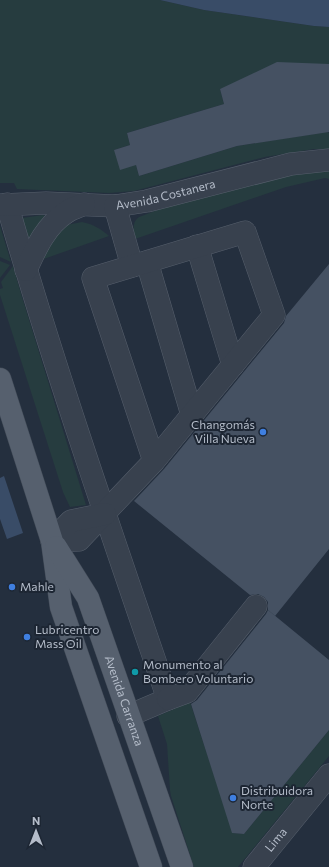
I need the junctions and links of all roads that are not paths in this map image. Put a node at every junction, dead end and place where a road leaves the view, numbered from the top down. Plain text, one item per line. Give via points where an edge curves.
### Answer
1 (329, 160) edge
2 (4, 204) edge
3 (84, 204) junction
4 (115, 206) junction
5 (197, 246) junction
6 (139, 264) junction
7 (26, 270) junction
8 (233, 365) junction
9 (0, 379) edge
10 (192, 415) junction
11 (154, 461) junction
12 (105, 514) junction
13 (52, 541) junction
14 (256, 606) dead end
15 (168, 699) junction
16 (128, 716) junction
17 (329, 776) edge
18 (151, 867) edge
19 (182, 867) edge
20 (254, 867) edge

1 - 4 street, Avenida Costanera via 290,164 147,201
2 - 3 street, Avenida Costanera
2 - 7 street
3 - 4 street, Avenida Costanera
3 - 7 street via 67,211 50,227 38,244
4 - 6 street
5 - 6 street
5 - 8 street
5 - 8 street via 245,232 274,315
6 - 10 street
6 - 11 street via 93,278
7 - 12 street
8 - 10 street
9 - 13 main road, Avenida Carranza
10 - 11 street
11 - 12 street
12 - 13 street via 71,521
12 - 15 street
13 - 16 main road, Avenida Carranza via 88,598
13 - 18 main road, Avenida Carranza via 61,607
14 - 15 street via 187,692
15 - 16 street
16 - 19 main road, Avenida Carranza
17 - 20 street, Lima

